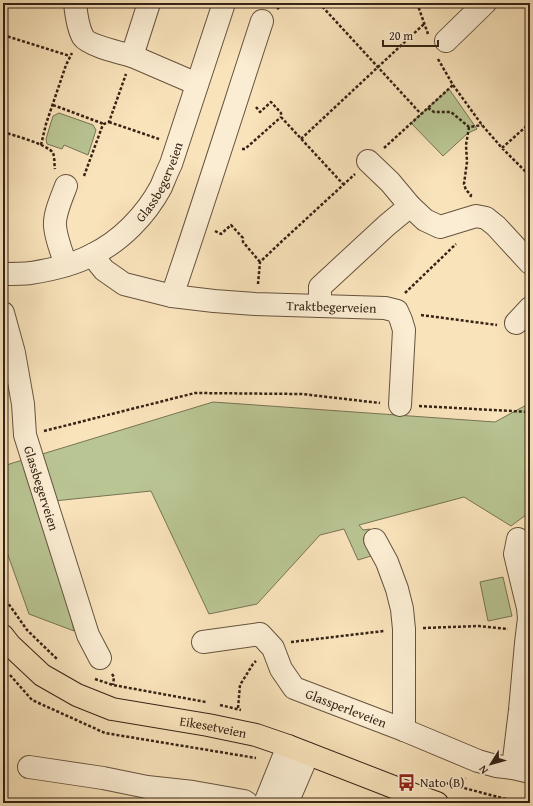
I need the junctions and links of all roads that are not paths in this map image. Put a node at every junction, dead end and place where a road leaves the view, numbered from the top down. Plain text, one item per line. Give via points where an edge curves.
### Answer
1 (75, 3) edge
2 (149, 3) edge
3 (224, 3) edge
4 (486, 3) edge
5 (262, 21) dead end
6 (438, 45) road end
7 (132, 56) junction
8 (197, 84) junction
9 (368, 161) road end
10 (66, 186) road end
11 (410, 206) junction
12 (92, 255) junction
13 (530, 263) edge
14 (66, 265) junction
15 (3, 274) edge
16 (172, 296) junction
17 (320, 306) junction
18 (3, 313) edge
19 (400, 405) road end
20 (518, 539) dead end
21 (375, 540) dead end
22 (3, 636) edge
23 (203, 642) dead end
24 (100, 658) dead end
25 (404, 730) junction
26 (308, 754) junction
27 (284, 756) junction
28 (29, 768) dead end
29 (522, 770) edge
30 (247, 803) edge
31 (265, 803) edge
32 (288, 803) edge
33 (437, 803) edge

1 - 7 street via 80,31 86,41
2 - 7 street
3 - 8 street, Glassbegerveien
4 - 6 street
5 - 16 street
7 - 8 street
8 - 12 street, Glassbegerveien via 171,164 160,188 147,209 124,234
9 - 11 street
10 - 14 street via 55,224
11 - 13 street via 425,220 440,227 476,216 486,218
11 - 17 street via 320,287
12 - 14 street, Glassbegerveien
12 - 16 street, Traktbegerveien via 104,270 124,284
14 - 15 street, Glassbegerveien via 30,273
16 - 17 street, Traktbegerveien via 255,304
17 - 19 street, Traktbegerveien via 385,308 397,312 404,330
18 - 24 street, Glassbegerveien via 14,352 23,404 25,435 88,636
20 - 29 street, Glassperleveien via 514,554 529,618 520,710
21 - 25 street via 387,562 402,609
22 - 27 main road, Eikesetveien via 42,674 77,696 112,709 250,733
23 - 25 street, Glassperleveien via 260,634 273,648 281,669 294,688
25 - 29 street, Glassperleveien via 478,761
26 - 27 main road, Eikesetveien
26 - 32 street
26 - 33 main road, Eikesetveien
27 - 31 street
28 - 30 street via 193,792

